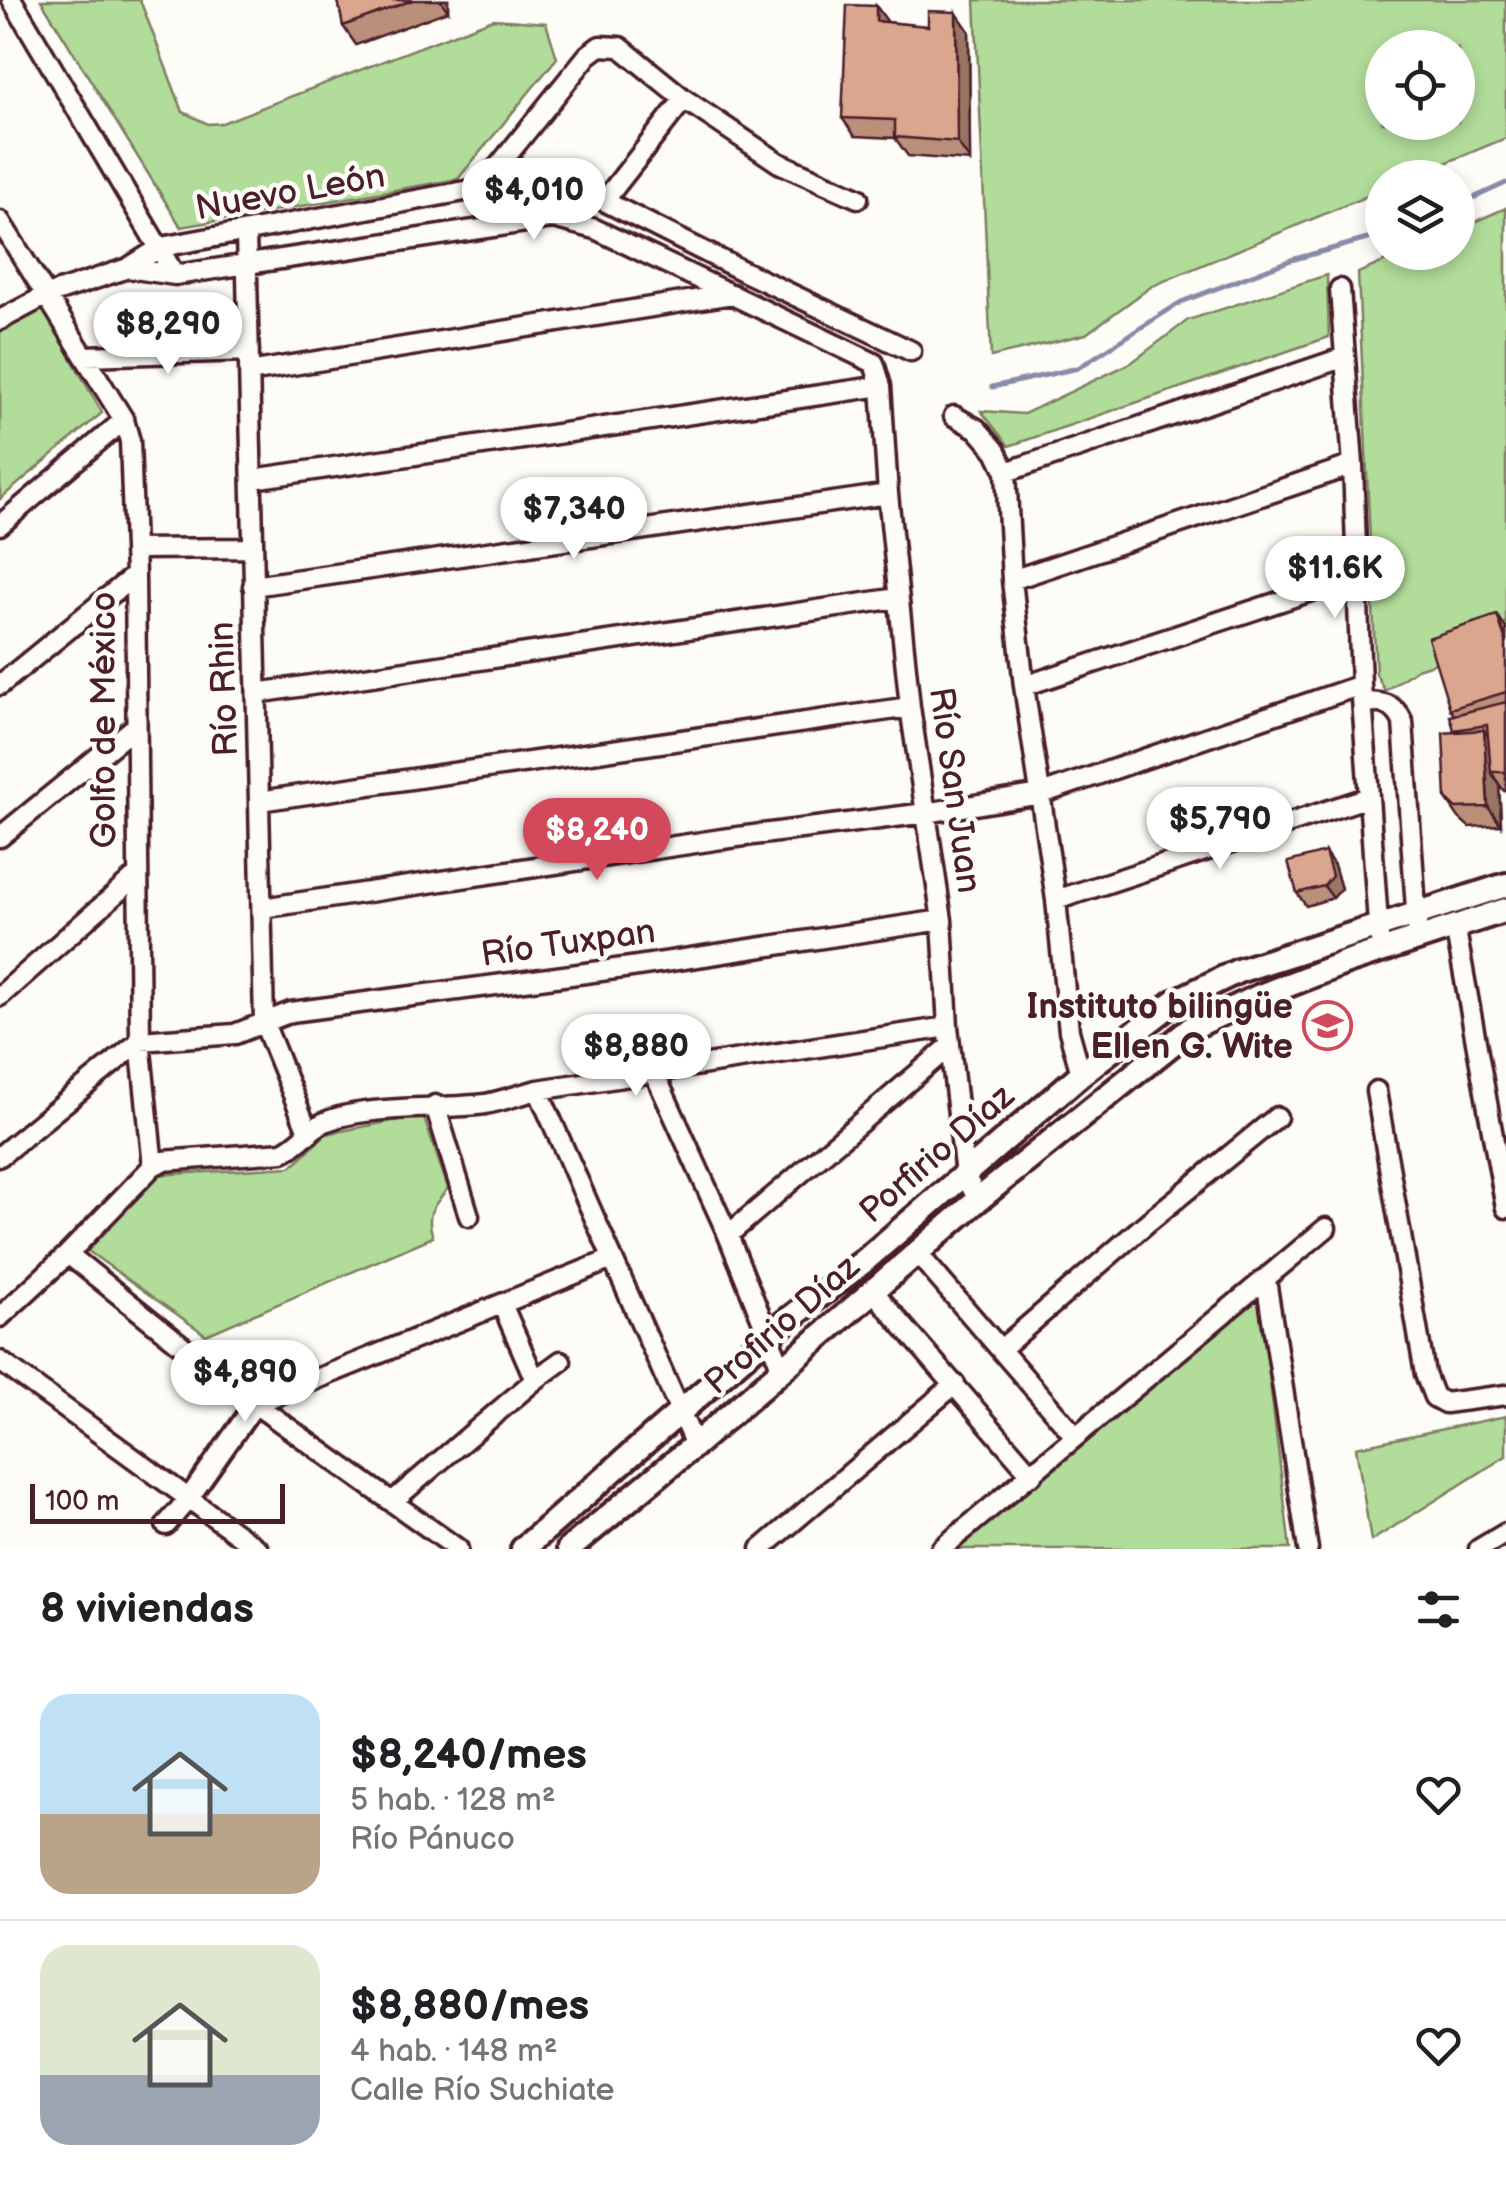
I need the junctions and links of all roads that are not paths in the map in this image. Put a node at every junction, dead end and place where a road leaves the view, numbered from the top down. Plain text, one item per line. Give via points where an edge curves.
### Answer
1 (12, 0) edge
2 (684, 99) junction
3 (481, 188) junction
4 (858, 198) dead end
5 (604, 201) junction
6 (0, 221) edge
7 (246, 232) junction
8 (161, 247) junction
9 (248, 266) junction
10 (128, 268) junction
11 (174, 276) junction
12 (1340, 289) dead end
13 (732, 294) junction
14 (47, 295) junction
15 (0, 320) edge
16 (882, 336) junction
17 (249, 351) junction
18 (911, 351) dead end
19 (84, 356) junction
20 (1345, 356) junction
21 (874, 362) junction
22 (249, 372) junction
23 (881, 386) junction
24 (954, 416) dead end
25 (124, 420) junction
26 (1354, 464) junction
27 (1006, 472) junction
28 (253, 479) junction
29 (888, 494) junction
30 (0, 525) edge
31 (252, 548) junction
32 (135, 549) junction
33 (135, 575) junction
34 (1357, 576) junction
35 (1012, 580) junction
36 (253, 586) junction
37 (898, 598) junction
38 (0, 685) edge
39 (1024, 686) junction
40 (257, 693) junction
41 (1362, 694) junction
42 (910, 707) junction
43 (136, 726) junction
44 (1040, 794) junction
45 (1369, 797) junction
46 (258, 801) junction
47 (926, 813) junction
48 (0, 837) edge
49 (136, 876) junction
50 (1506, 885) edge
51 (1056, 900) junction
52 (262, 908) junction
53 (1506, 910) edge
54 (1416, 912) junction
55 (942, 920) junction
56 (1455, 925) junction
57 (1379, 938) junction
58 (1418, 938) junction
59 (0, 996) edge
60 (264, 1023) junction
61 (949, 1037) junction
62 (140, 1041) junction
63 (654, 1072) junction
64 (1082, 1074) junction
65 (538, 1090) junction
66 (1376, 1091) dead end
67 (434, 1105) junction
68 (1277, 1116) dead end
69 (309, 1134) junction
70 (0, 1156) edge
71 (153, 1166) junction
72 (965, 1175) junction
73 (978, 1200) junction
74 (1506, 1208) edge
75 (470, 1216) dead end
76 (1326, 1228) dead end
77 (728, 1235) junction
78 (68, 1254) junction
79 (918, 1254) junction
80 (612, 1259) junction
81 (1266, 1280) junction
82 (873, 1291) junction
83 (502, 1304) junction
84 (0, 1317) edge
85 (767, 1336) junction
86 (1001, 1350) junction
87 (0, 1361) edge
88 (561, 1361) dead end
89 (782, 1370) junction
90 (535, 1380) junction
91 (954, 1384) junction
92 (1506, 1395) edge
93 (255, 1404) junction
94 (678, 1413) junction
95 (1074, 1436) junction
96 (694, 1446) junction
97 (1032, 1475) junction
98 (189, 1498) junction
99 (393, 1501) junction
100 (166, 1525) dead end
101 (1506, 1533) edge
102 (258, 1549) edge
103 (458, 1549) edge
104 (523, 1549) edge
105 (568, 1549) edge
106 (760, 1549) edge
107 (941, 1549) edge
108 (1308, 1549) edge
109 (1479, 1549) edge

1 - 8 street
2 - 3 street via 620,47 600,46
2 - 4 street via 779,163
2 - 5 street
3 - 5 street, Nuevo León via 551,182
3 - 7 street, Nuevo León
5 - 16 street, Nuevo León
6 - 14 street, Golfo de México
7 - 8 street, Nuevo León
7 - 9 street, Río Rhin
8 - 10 street, Nuevo León
8 - 11 street
9 - 11 street, Nuevo León
9 - 13 street, Nuevo León via 553,218 595,229
9 - 17 street, Río Rhin
10 - 11 street, Nuevo León
10 - 14 street, Nuevo León
12 - 20 street
13 - 21 street, Nuevo León
13 - 22 street
14 - 15 street, Nuevo León
14 - 19 street, Golfo de México
16 - 18 street, Nuevo León
16 - 21 street
17 - 19 street
17 - 22 street, Río Rhin
19 - 25 street, Golfo de México
20 - 26 street
20 - 27 street
21 - 23 street
22 - 28 street, Río Rhin
23 - 28 street
23 - 29 street, Río San Juan
24 - 27 street via 976,429
25 - 30 street
25 - 32 street, Golfo de México via 133,464
26 - 34 street
26 - 35 street
27 - 35 street
28 - 31 street, Río Rhin
29 - 36 street
29 - 37 street, Río San Juan
31 - 32 street
31 - 36 street, Río Rhin
32 - 33 street, Golfo de México
33 - 38 street
33 - 43 street, Golfo de México
34 - 39 street
34 - 41 street
35 - 39 street
36 - 40 street, Río Rhin
37 - 40 street
37 - 42 street, Río San Juan
39 - 44 street
40 - 46 street, Río Rhin
41 - 44 street
41 - 45 street
41 - 54 street via 1396,708 1404,722
42 - 46 street
42 - 47 street, Río San Juan
43 - 48 street
43 - 49 street, Golfo de México
44 - 47 street
44 - 51 street
45 - 51 street
45 - 57 street
46 - 52 street, Río Rhin
47 - 52 street
47 - 55 street, Río San Juan
49 - 59 street
49 - 62 street, Golfo de México
50 - 54 street, Porfirio Díaz
51 - 64 street via 1069,1031
52 - 60 street, Río Rhin
53 - 56 street
54 - 57 street, Porfirio Díaz
54 - 58 street
55 - 60 street, Río Tuxpan via 290,1012
55 - 61 street, Río San Juan
56 - 58 street, Profirio Díaz
56 - 74 street
57 - 58 street, Profirio Díaz
57 - 64 street, Porfirio Díaz via 1238,971 1196,988
57 - 73 street, Profirio Díaz via 1193,1027
60 - 62 street, Río Tuxpan via 235,1034
60 - 69 street, Río Rhin
61 - 63 street
61 - 72 street, Río San Juan
61 - 77 street
62 - 70 street
62 - 71 street, Golfo de México
63 - 65 street
63 - 77 street
64 - 72 street, Porfirio Díaz
65 - 67 street via 484,1104
65 - 80 street
66 - 92 street via 1434,1396 1445,1403
67 - 69 street via 335,1120
67 - 75 street
68 - 86 street
69 - 71 street via 283,1152 174,1158
71 - 78 street
72 - 73 street, Río San Juan
72 - 85 street, Porfirio Díaz
73 - 79 street, Profirio Díaz
76 - 81 street
77 - 85 street
78 - 84 street
78 - 93 street
79 - 82 street, Profirio Díaz
79 - 86 street
80 - 83 street
80 - 94 street
81 - 95 street
81 - 108 street
82 - 89 street, Profirio Díaz
82 - 91 street
83 - 90 street
83 - 93 street
85 - 89 street
85 - 94 street, Porfirio Díaz
86 - 95 street
87 - 98 street
88 - 90 street
89 - 96 street, Profirio Díaz
90 - 99 street
91 - 97 street
91 - 106 street
93 - 98 street
93 - 99 street
94 - 96 street
94 - 104 street, Porfirio Díaz
95 - 97 street
96 - 105 street, Profirio Díaz
97 - 107 street
98 - 100 street
98 - 102 street
99 - 103 street
101 - 109 street

